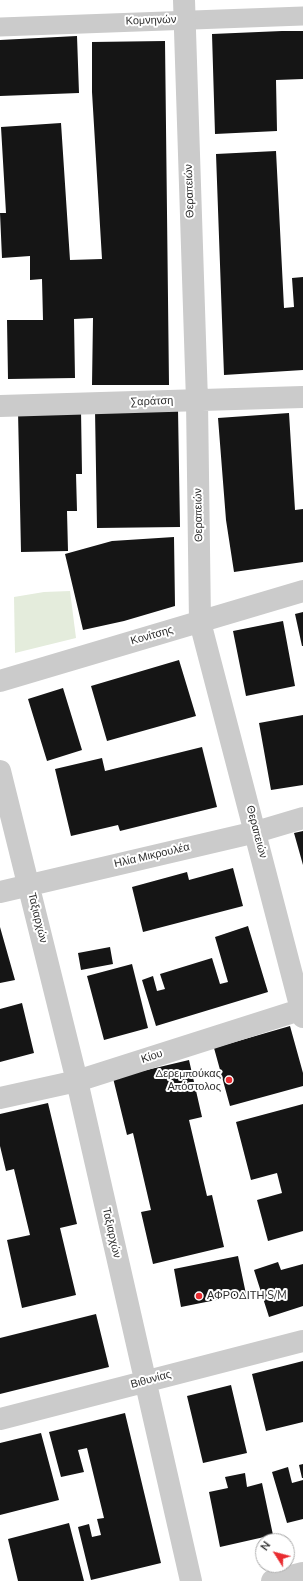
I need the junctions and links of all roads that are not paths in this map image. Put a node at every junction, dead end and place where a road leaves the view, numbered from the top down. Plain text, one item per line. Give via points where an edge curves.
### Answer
1 (185, 10) edge
2 (303, 16) edge
3 (0, 27) edge
4 (303, 398) edge
5 (197, 401) junction
6 (0, 406) edge
7 (303, 591) edge
8 (200, 622) junction
9 (0, 681) edge
10 (0, 771) edge
11 (303, 818) edge
12 (256, 832) junction
13 (29, 886) junction
14 (0, 892) edge
15 (302, 1012) edge
16 (77, 1081) junction
17 (0, 1098) edge
18 (303, 1341) edge
19 (146, 1382) junction
20 (0, 1419) edge
21 (303, 1573) edge
22 (190, 1581) edge
23 (272, 1581) edge

1 - 2 street, Κομνηνών
1 - 3 street, Κομνηνών
1 - 5 street, Θεραπειών
4 - 5 street, Σαράτση
5 - 6 street, Σαράτση
5 - 8 street, Θεραπειών
7 - 8 street, Κονίτσης
8 - 9 street, Κονίτσης
8 - 12 street, Θεραπειών
10 - 13 street, Ταξιαρχών
11 - 12 street, Ηλία Μικρουλέα
12 - 13 street, Ηλία Μικρουλέα
12 - 15 street, Θεραπειών
13 - 14 street, Ηλία Μικρουλέα
13 - 16 street, Ταξιαρχών
15 - 16 street, Κίου
16 - 17 street, Κίου
16 - 19 street, Ταξιαρχών
18 - 19 street, Βιθυνίας
19 - 20 street, Βιθυνίας
19 - 22 street, Ταξιαρχών
21 - 23 street

